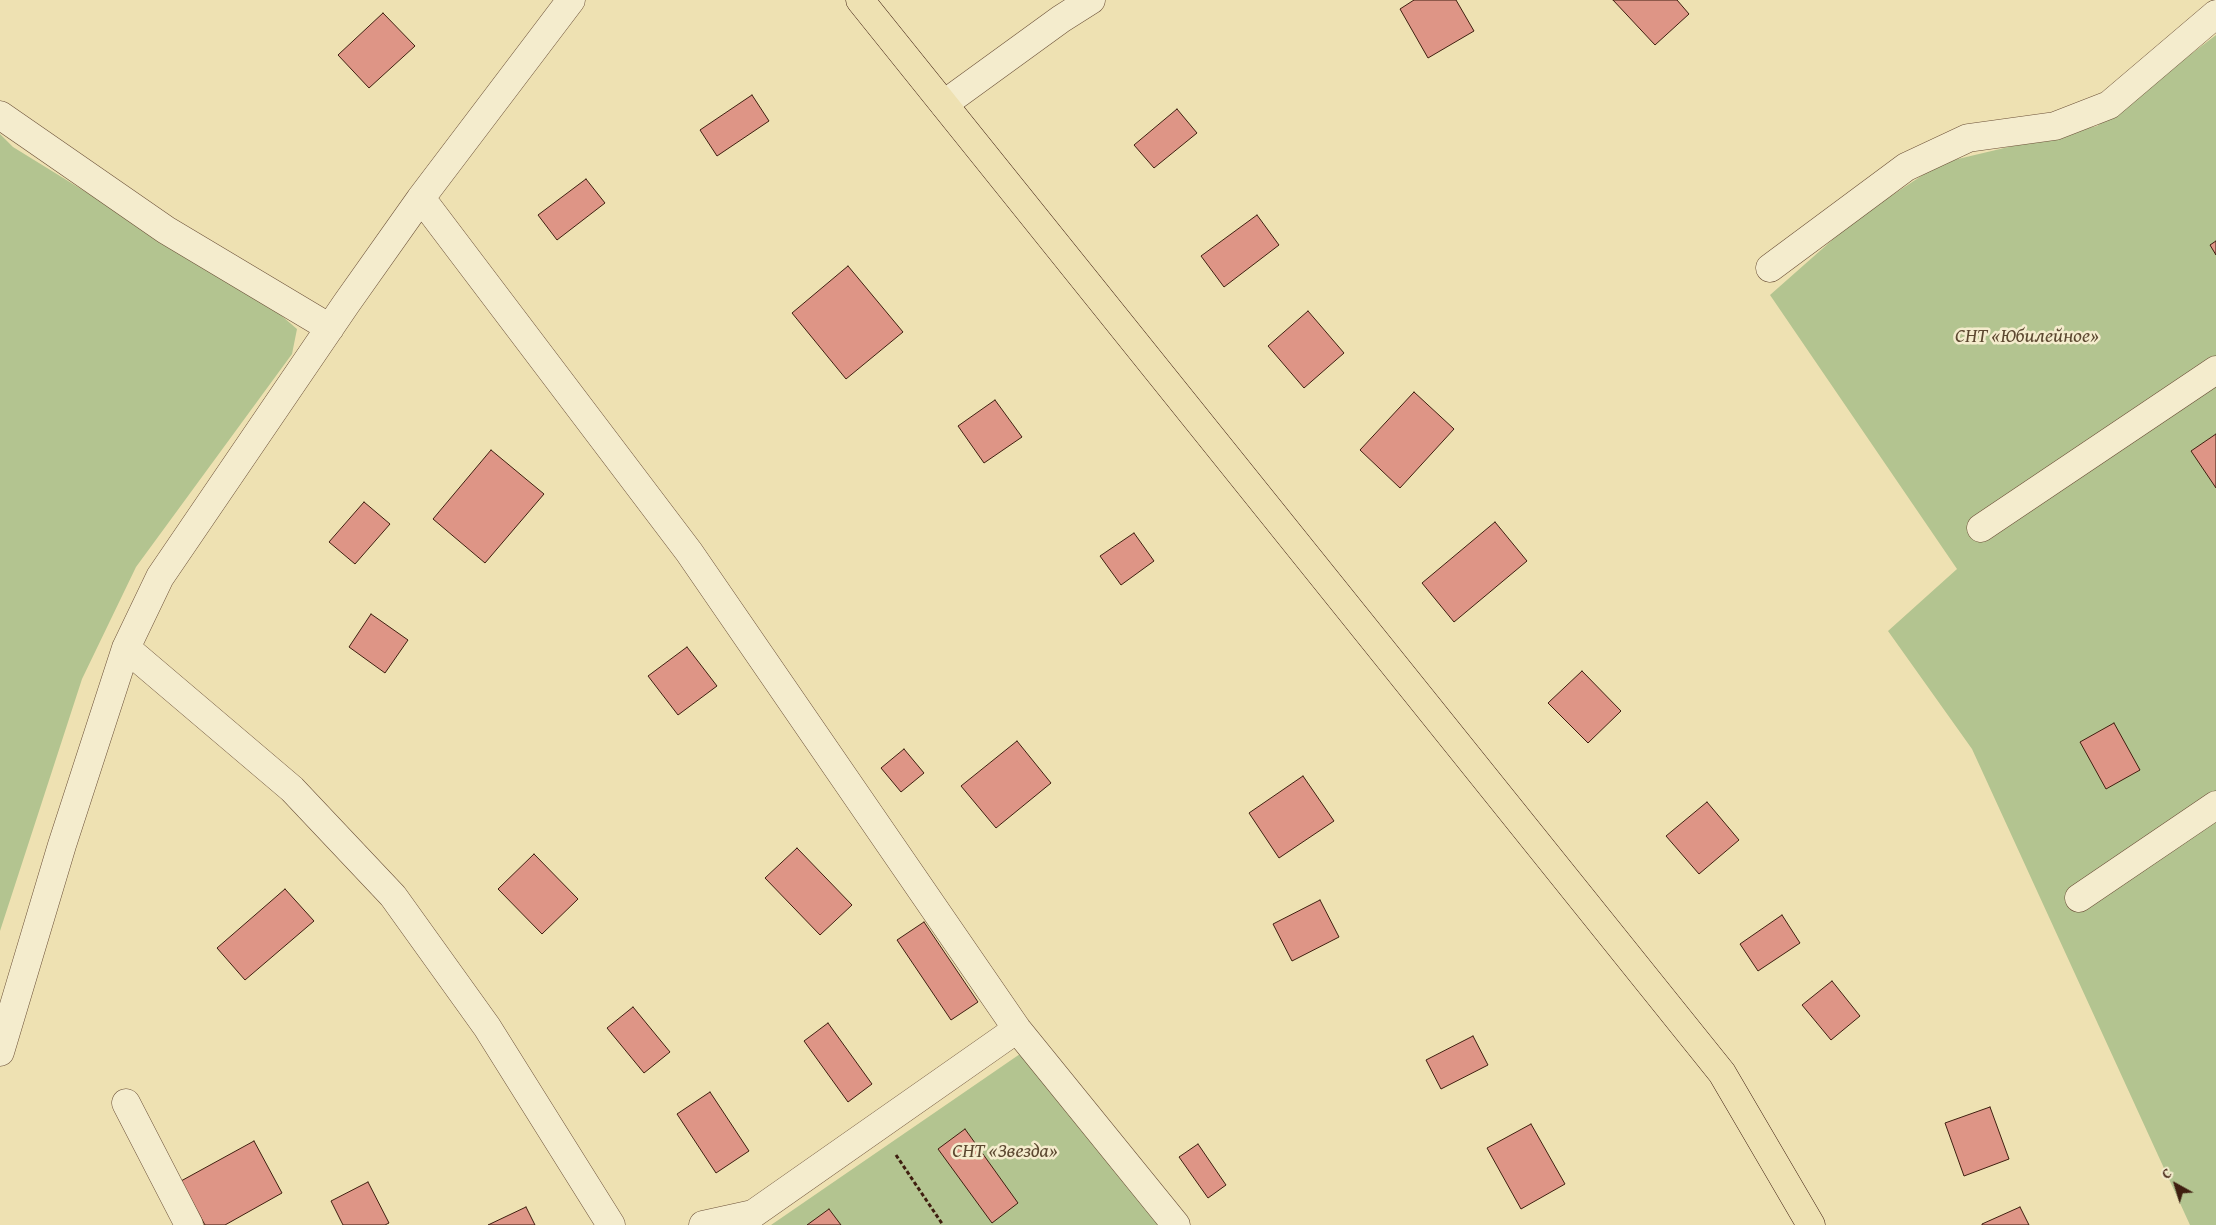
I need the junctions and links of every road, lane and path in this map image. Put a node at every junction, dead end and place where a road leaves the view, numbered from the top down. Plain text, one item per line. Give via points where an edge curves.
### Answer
1 (571, 0) edge
2 (860, 0) edge
3 (1091, 0) edge
4 (2216, 14) edge
5 (944, 104) junction
6 (0, 115) edge
7 (421, 198) junction
8 (1770, 268) dead end
9 (330, 328) junction
10 (2216, 370) edge
11 (1981, 528) dead end
12 (126, 648) junction
13 (2216, 805) edge
14 (2079, 898) dead end
15 (1017, 1029) junction
16 (0, 1052) edge
17 (126, 1103) dead end
18 (877, 1127) junction
19 (189, 1225) edge
20 (610, 1225) edge
21 (702, 1225) edge
22 (943, 1225) edge
23 (1176, 1225) edge
24 (1811, 1225) edge

1 - 7 street
2 - 5 main road
3 - 5 street
4 - 8 street via 2109,105 2055,126 1968,138 1906,167
5 - 24 main road via 1722,1072
6 - 9 street via 166,230
7 - 9 street
7 - 15 street via 689,552
9 - 12 street via 160,577
10 - 11 street
12 - 16 street
12 - 20 street via 292,789 393,896 487,1027
13 - 14 street
15 - 18 street
15 - 23 street
17 - 19 street
18 - 21 street via 753,1214
18 - 22 path

